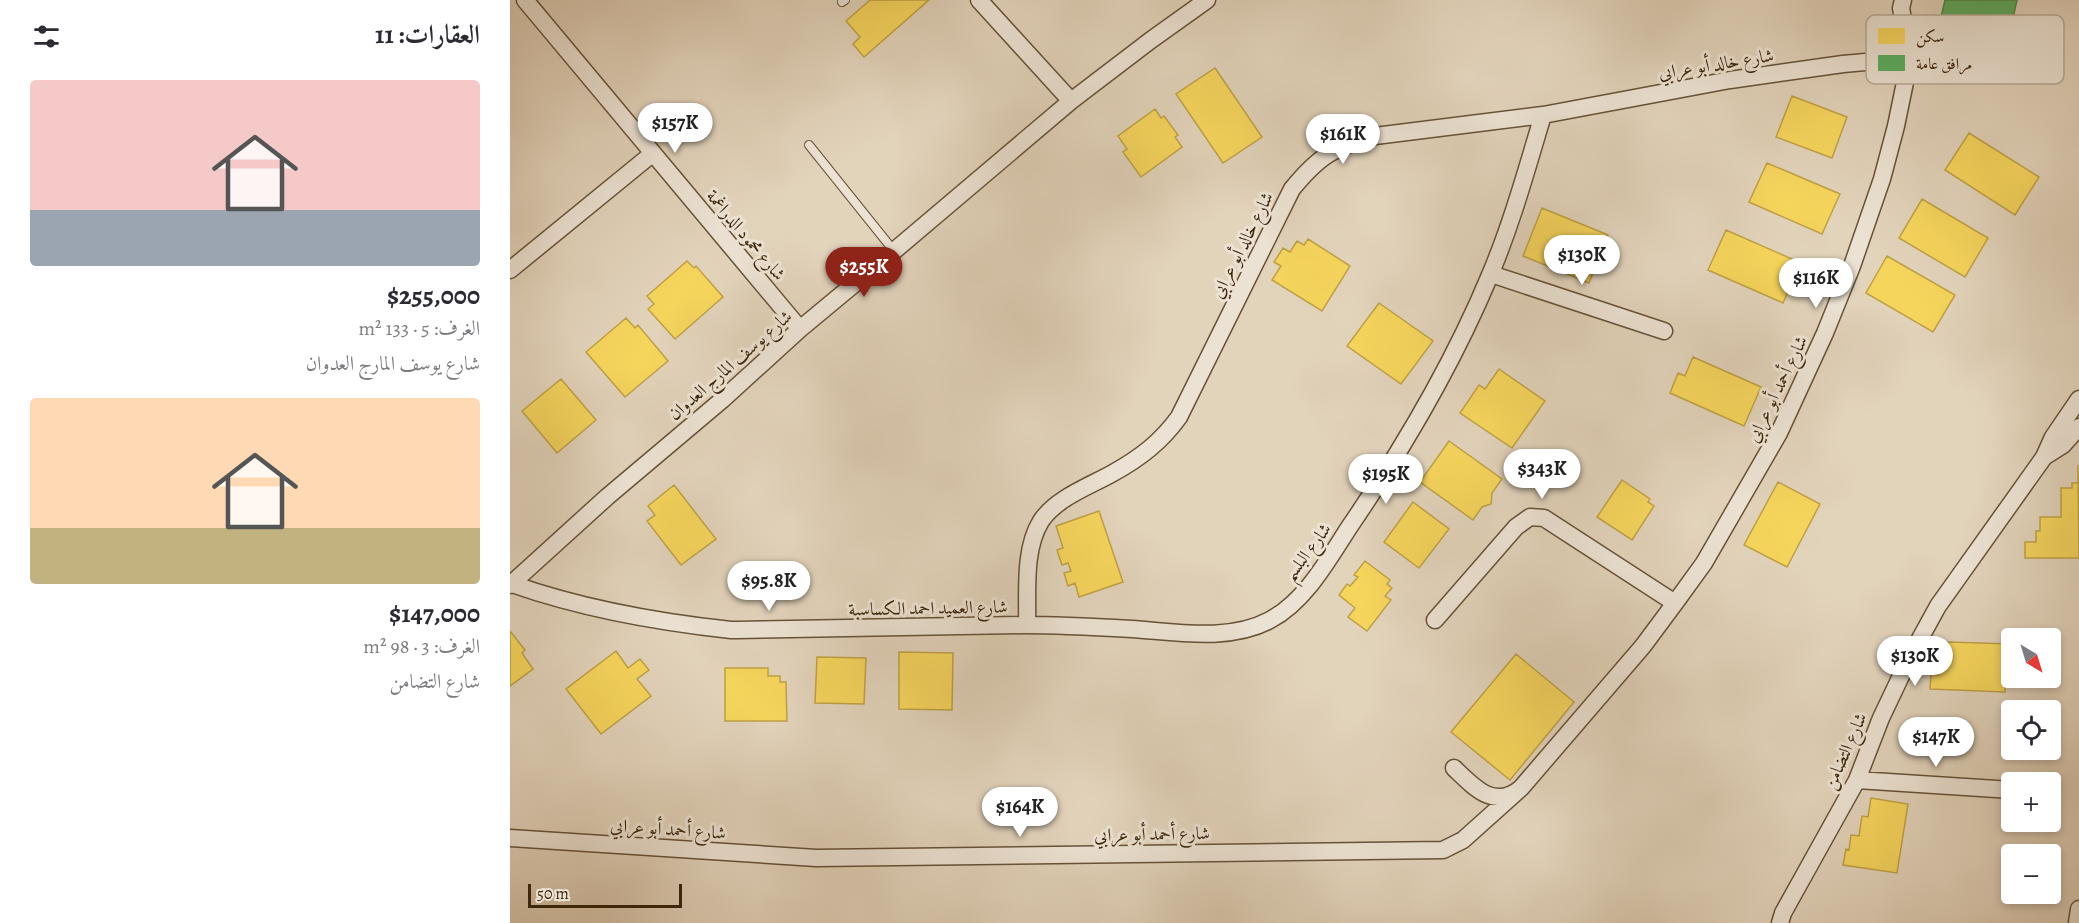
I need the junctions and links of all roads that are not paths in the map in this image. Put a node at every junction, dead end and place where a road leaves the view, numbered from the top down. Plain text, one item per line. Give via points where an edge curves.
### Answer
1 (525, 0) edge
2 (979, 0) edge
3 (1207, 0) edge
4 (1903, 0) edge
5 (1902, 15) edge
6 (1866, 62) edge
7 (1905, 84) edge
8 (1071, 101) junction
9 (1544, 115) junction
10 (809, 145) dead end
11 (652, 154) junction
12 (894, 251) junction
13 (510, 270) edge
14 (1491, 274) junction
15 (800, 329) junction
16 (1664, 331) dead end
17 (2079, 399) edge
18 (2079, 427) edge
19 (2044, 457) junction
20 (511, 585) edge
21 (1675, 603) junction
22 (1435, 620) dead end
23 (1027, 625) junction
24 (1454, 768) dead end
25 (1857, 780) junction
26 (1521, 788) junction
27 (2001, 789) edge
28 (510, 838) edge
29 (2079, 909) edge
30 (1778, 920) edge
31 (2077, 923) edge

1 - 11 street, شارع محمود الدراغمة
2 - 8 street
3 - 8 street, شارع يوسف المارج العدوان
4 - 5 street, شارع أحمد أبو عرابي
6 - 9 street, شارع خالد أبو عرابي via 1730,80
7 - 21 street, شارع أحمد أبو عرابي via 1882,179 1825,333 1779,433 1704,563
8 - 12 street, شارع يوسف المارج العدوان
9 - 14 street, شارع البلسم
9 - 23 street, شارع خالد أبو عرابي via 1375,135 1330,152 1311,167 1292,189 1184,407 1166,435 1125,466 1056,505 1041,521 1029,563
10 - 12 lane
11 - 13 street
11 - 15 street, شارع محمود الدراغمة
12 - 15 street, شارع يوسف المارج العدوان
14 - 16 street
14 - 23 street, شارع البلسم via 1451,360 1397,458 1303,592 1271,620 1226,633
15 - 20 street, شارع يوسف المارج العدوان
17 - 19 street, شارع التضامن
18 - 19 street, شارع التضامن via 2063,445
19 - 25 street, شارع التضامن via 1938,606 1881,718
20 - 23 street, شارع العميد احمد الكساسبة via 591,608 731,630
21 - 22 street via 1537,516 1516,527
21 - 26 street, شارع أحمد أبو عرابي
24 - 26 street via 1479,792 1497,797 1513,795
25 - 27 street
25 - 30 street, شارع التضامن
26 - 28 street, شارع أحمد أبو عرابي via 1463,840 1443,850 816,858
29 - 31 street

